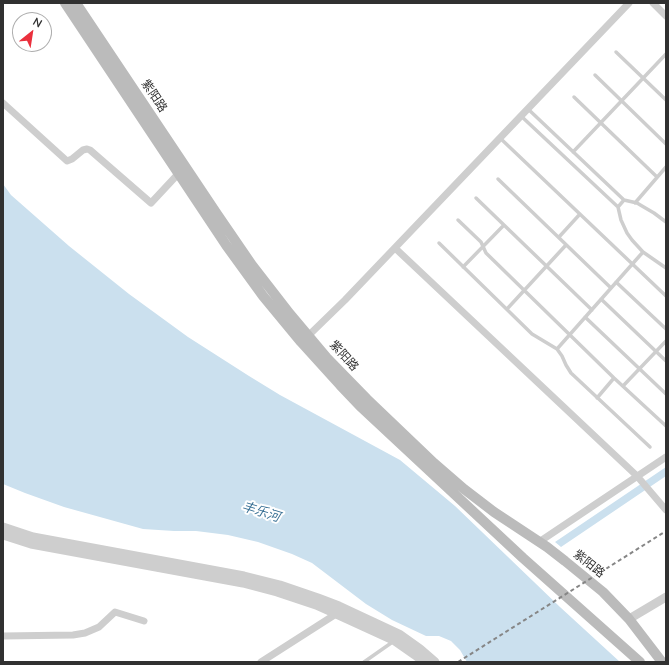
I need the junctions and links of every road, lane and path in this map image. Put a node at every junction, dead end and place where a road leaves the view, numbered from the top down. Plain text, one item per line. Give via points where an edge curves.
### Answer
1 (65, 3) edge
2 (76, 3) edge
3 (629, 3) edge
4 (653, 3) edge
5 (666, 16) edge
6 (616, 52) dead end
7 (666, 54) edge
8 (595, 75) dead end
9 (643, 78) junction
10 (574, 97) dead end
11 (666, 100) edge
12 (622, 101) junction
13 (3, 103) edge
14 (528, 109) junction
15 (522, 116) junction
16 (601, 123) junction
17 (500, 138) junction
18 (666, 144) edge
19 (573, 152) junction
20 (666, 167) edge
21 (179, 173) junction
22 (657, 177) junction
23 (498, 179) dead end
24 (476, 198) dead end
25 (624, 200) junction
26 (635, 203) junction
27 (618, 207) junction
28 (580, 214) junction
29 (458, 220) dead end
30 (666, 222) edge
31 (504, 225) junction
32 (559, 237) junction
33 (439, 244) dead end
34 (566, 245) junction
35 (483, 247) junction
36 (395, 248) junction
37 (643, 252) junction
38 (632, 264) junction
39 (547, 266) junction
40 (463, 267) junction
41 (666, 268) edge
42 (616, 282) junction
43 (611, 288) junction
44 (524, 290) junction
45 (666, 296) edge
46 (602, 299) junction
47 (507, 309) junction
48 (592, 310) junction
49 (585, 317) junction
50 (666, 329) edge
51 (570, 334) junction
52 (308, 336) junction
53 (666, 341) edge
54 (557, 349) junction
55 (656, 352) junction
56 (666, 361) edge
57 (640, 369) junction
58 (614, 378) junction
59 (623, 386) junction
60 (666, 394) edge
61 (597, 398) junction
62 (666, 426) edge
63 (650, 447) dead end
64 (666, 457) edge
65 (638, 478) junction
66 (666, 510) edge
67 (3, 527) edge
68 (3, 535) edge
69 (539, 542) junction
70 (666, 597) edge
71 (336, 614) junction
72 (629, 619) junction
73 (144, 621) dead end
74 (3, 636) edge
75 (395, 641) junction
76 (261, 662) edge
77 (364, 662) edge
78 (424, 662) edge
79 (435, 662) edge
80 (640, 662) edge
81 (662, 662) edge

1 - 21 main road, 紫阳路
2 - 52 main road, 紫阳路 via 234,240
3 - 14 street
4 - 5 street
6 - 9 lane
7 - 9 lane
8 - 12 lane
9 - 11 lane
9 - 12 lane
10 - 16 lane
12 - 16 lane
12 - 18 lane
13 - 21 street via 67,161 83,150 90,150 151,203
14 - 15 street
14 - 19 lane
15 - 17 street
15 - 27 lane
16 - 19 lane
16 - 22 lane
17 - 28 lane
17 - 36 street
19 - 25 lane
20 - 22 lane
21 - 80 main road, 紫阳路 via 263,296 340,385 523,558
22 - 26 lane
23 - 32 lane
24 - 31 lane
25 - 26 lane
25 - 27 lane
26 - 30 lane
27 - 37 lane via 627,233
28 - 32 lane
28 - 38 lane
29 - 35 lane
31 - 35 lane
31 - 39 lane
32 - 34 lane
33 - 40 lane
34 - 39 lane
34 - 43 lane
35 - 40 lane
35 - 44 lane
36 - 52 street
36 - 65 street
37 - 38 lane
37 - 41 lane
38 - 42 lane
38 - 45 lane
39 - 44 lane
39 - 48 lane
40 - 47 lane
42 - 43 lane
42 - 50 lane
43 - 46 lane
44 - 47 lane
44 - 51 lane
46 - 48 lane
46 - 55 lane
47 - 54 lane via 532,334
48 - 49 lane
49 - 51 lane
49 - 57 lane
51 - 54 lane
51 - 58 lane
52 - 69 main road, 紫阳路 via 367,399 449,476 494,512
53 - 55 lane
54 - 61 lane via 571,374
55 - 56 lane
55 - 57 lane
57 - 59 lane
57 - 60 lane
58 - 59 lane
58 - 61 lane
59 - 62 lane
61 - 63 lane
64 - 65 street
65 - 66 street
65 - 69 street
67 - 79 street via 33,536 280,585 332,604 399,634
68 - 71 street via 31,544 243,583 295,598
69 - 72 main road, 紫阳路 via 603,592
70 - 72 street
71 - 75 street
71 - 76 street
72 - 81 main road, 紫阳路
73 - 74 street via 115,612 99,627 85,633
75 - 77 lane
75 - 78 street

